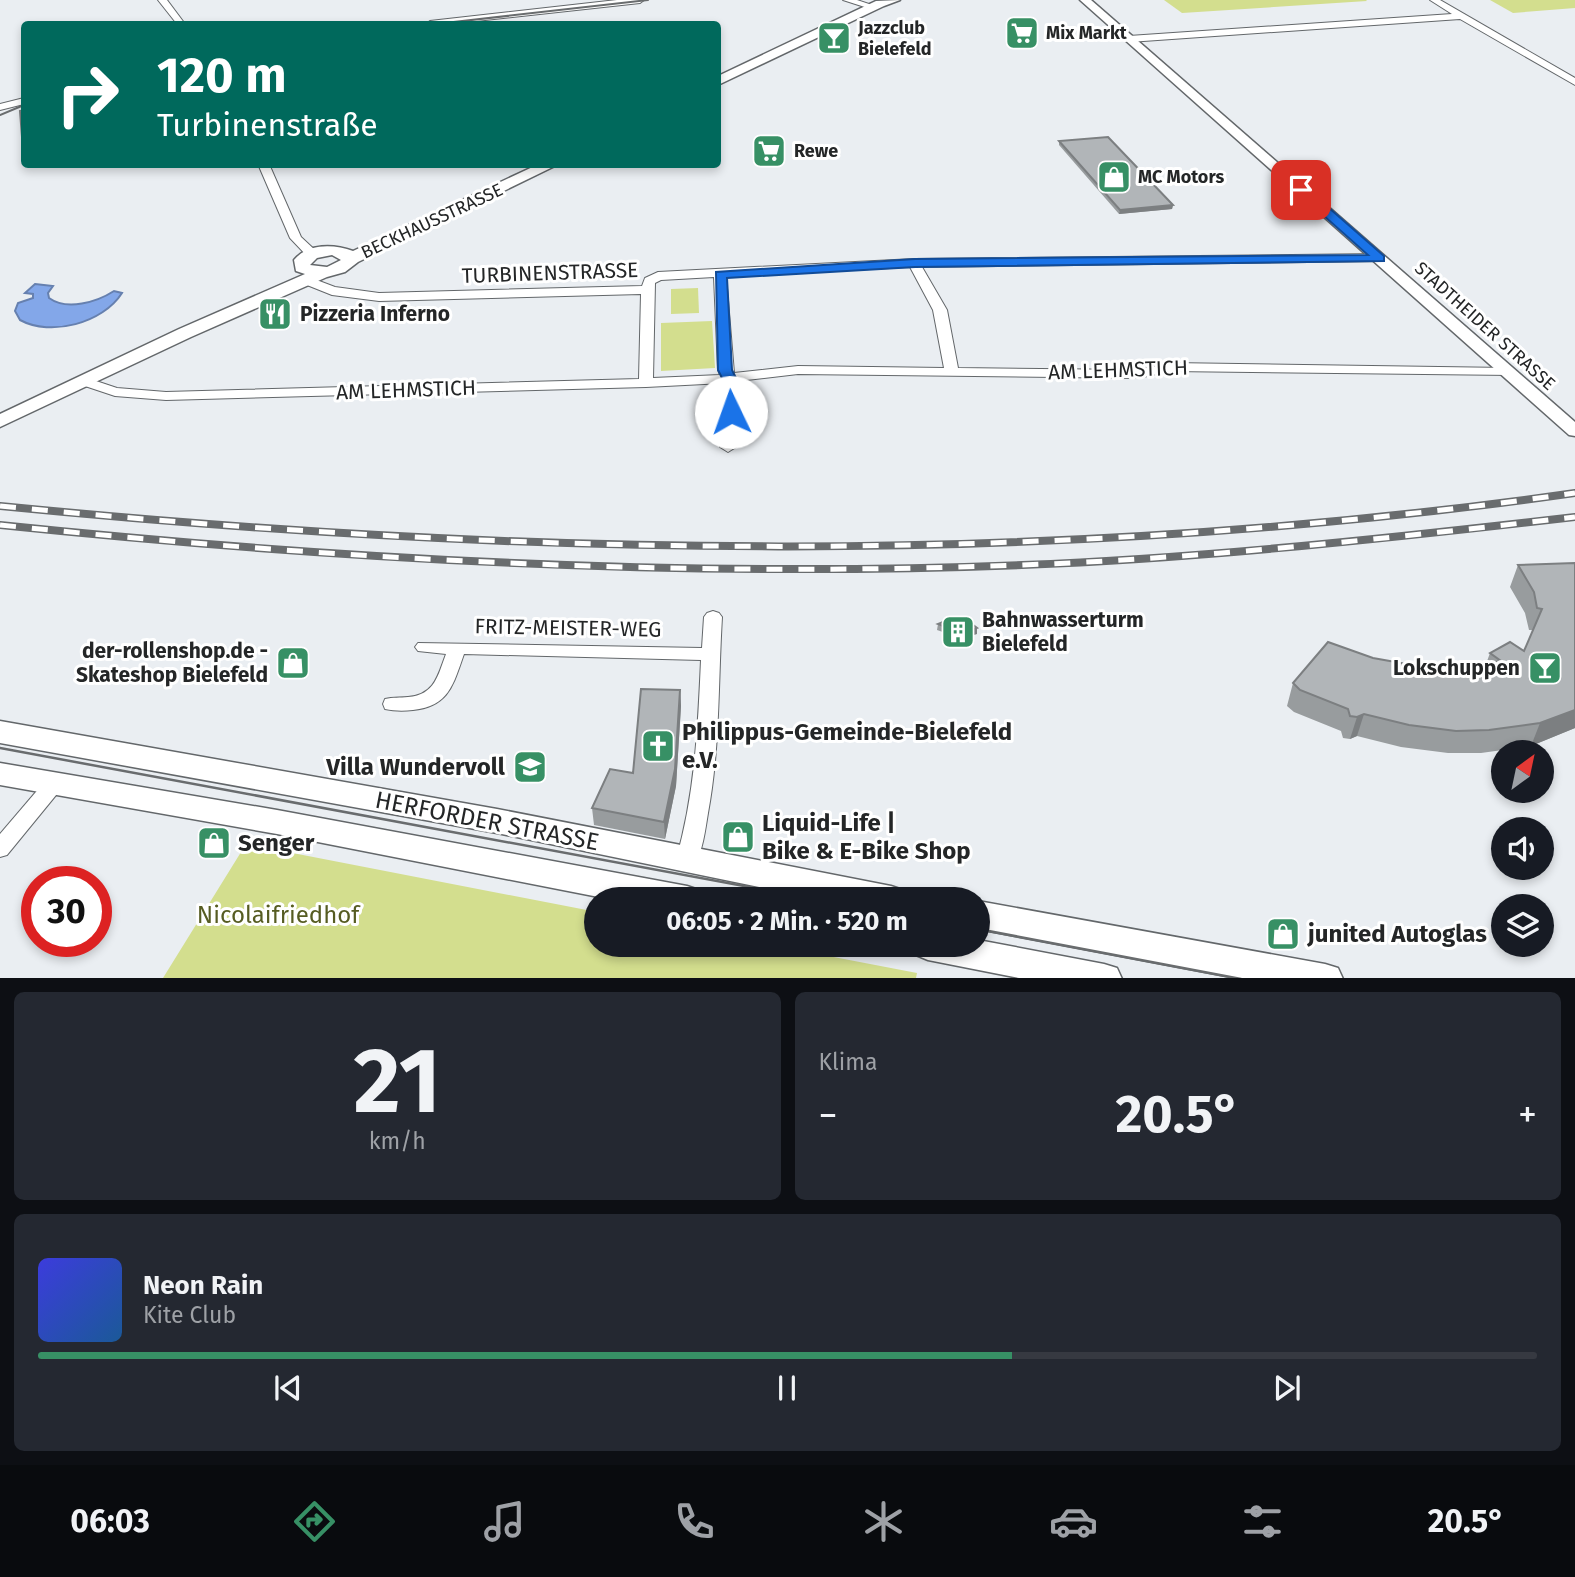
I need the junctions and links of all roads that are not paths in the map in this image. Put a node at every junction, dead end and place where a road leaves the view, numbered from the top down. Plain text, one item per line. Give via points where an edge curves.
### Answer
1 (162, 0) edge
2 (640, 0) edge
3 (847, 0) edge
4 (894, 0) edge
5 (1085, 0) edge
6 (1434, 0) edge
7 (591, 2) edge
8 (879, 3) edge
9 (1462, 16) junction
10 (179, 21) edge
11 (452, 21) edge
12 (1129, 39) junction
13 (721, 80) edge
14 (1575, 82) edge
15 (21, 102) edge
16 (0, 107) edge
17 (265, 168) edge
18 (529, 168) edge
19 (543, 168) edge
20 (347, 256) junction
21 (1380, 258) junction
22 (915, 263) junction
23 (312, 269) junction
24 (720, 274) junction
25 (648, 290) junction
26 (952, 371) junction
27 (1507, 372) junction
28 (730, 379) junction
29 (84, 381) junction
30 (646, 383) junction
31 (0, 421) edge
32 (1575, 431) edge
33 (729, 447) dead end
34 (713, 617) dead end
35 (424, 647) dead end
36 (457, 648) junction
37 (710, 654) junction
38 (392, 704) dead end
39 (0, 732) edge
40 (0, 774) edge
41 (54, 784) junction
42 (0, 849) edge
43 (687, 860) junction
44 (619, 887) edge
45 (825, 887) edge
46 (990, 917) edge
47 (990, 957) edge
48 (1104, 978) edge
49 (1325, 978) edge

1 - 10 street
2 - 7 street
3 - 8 street
4 - 8 main road
5 - 12 street, STADTHEIDER STRASSE
6 - 9 street
7 - 11 street
8 - 13 main road
9 - 12 street
9 - 14 street
12 - 21 street, STADTHEIDER STRASSE
15 - 16 street
17 - 23 street
18 - 20 main road, BECKHAUSSTRASSE
19 - 20 main road, BECKHAUSSTRASSE
20 - 23 main road via 341,268
21 - 22 street, TURBINENSTRASSE
21 - 27 street, STADTHEIDER STRASSE
22 - 24 street, TURBINENSTRASSE
22 - 26 street via 940,310
23 - 25 street, TURBINENSTRASSE via 339,292 379,297
23 - 29 main road via 224,318
24 - 25 street, TURBINENSTRASSE via 658,276 649,281
24 - 28 street via 725,370
25 - 30 street
26 - 27 street, AM LEHMSTICH via 1138,374 1171,367
26 - 28 street, AM LEHMSTICH via 798,370
27 - 32 street, STADTHEIDER STRASSE
28 - 30 street, AM LEHMSTICH
28 - 33 street
29 - 30 street, AM LEHMSTICH via 115,392 166,396
29 - 31 main road
34 - 37 street
35 - 36 street, FRITZ-MEISTER-WEG
36 - 37 street, FRITZ-MEISTER-WEG
36 - 38 street via 437,696 423,704
37 - 43 street via 703,767
39 - 43 main road, HERFORDER STRASSE via 497,821
40 - 41 main road, HERFORDER STRASSE
41 - 42 street
41 - 44 main road, HERFORDER STRASSE
43 - 45 main road, HERFORDER STRASSE
46 - 49 main road
47 - 48 main road

